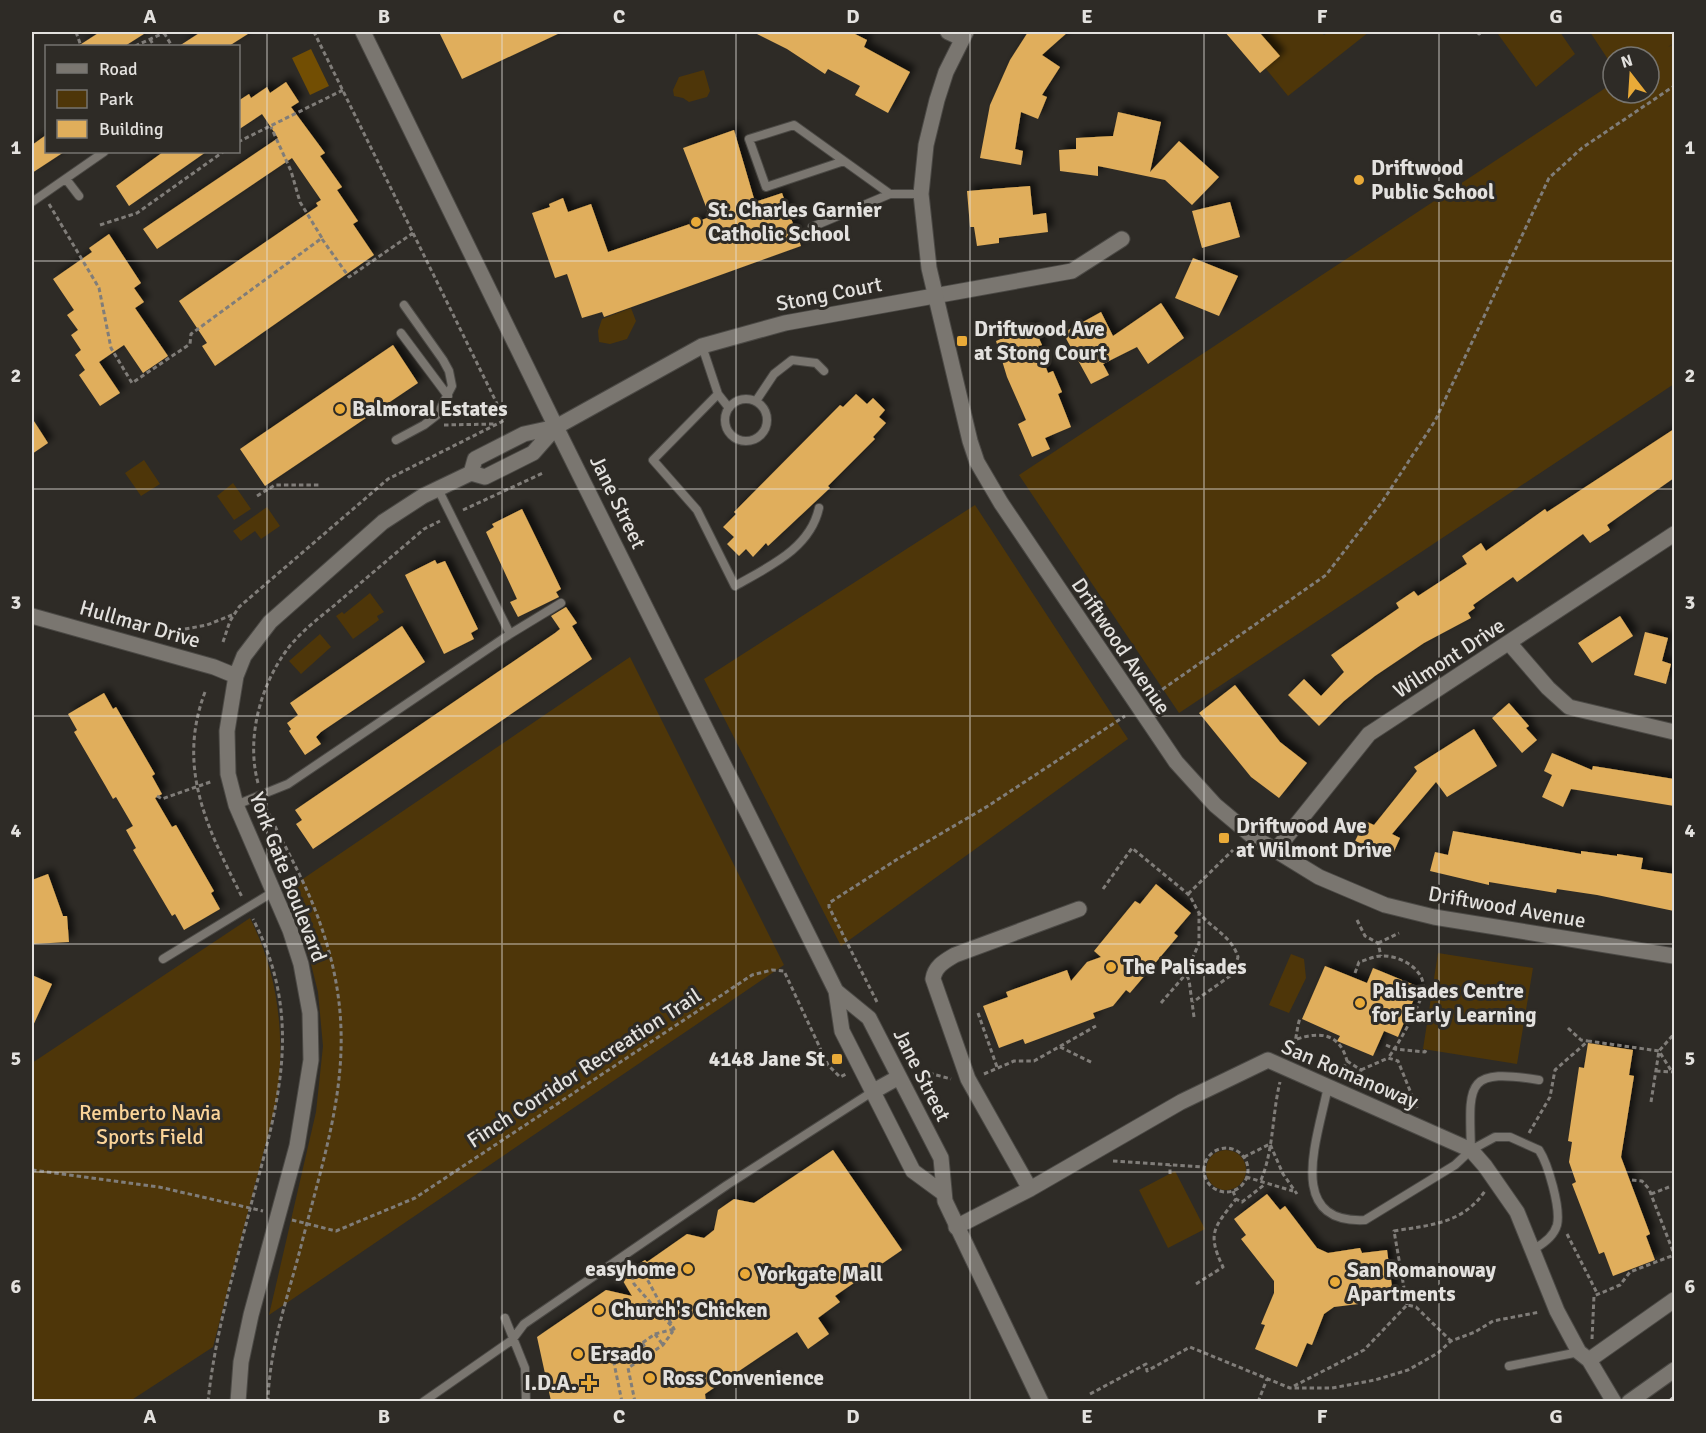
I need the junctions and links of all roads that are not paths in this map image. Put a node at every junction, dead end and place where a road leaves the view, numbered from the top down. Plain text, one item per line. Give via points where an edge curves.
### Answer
1 (363, 32) edge
2 (958, 34) edge
3 (103, 153) edge
4 (843, 161) junction
5 (66, 179) junction
6 (890, 194) junction
7 (921, 194) junction
8 (79, 196) dead end
9 (32, 202) edge
10 (812, 227) dead end
11 (1122, 239) dead end
12 (934, 296) junction
13 (404, 305) dead end
14 (401, 333) dead end
15 (702, 346) junction
16 (824, 371) dead end
17 (718, 394) junction
18 (448, 396) junction
19 (756, 401) junction
20 (729, 408) junction
21 (556, 428) junction
22 (396, 440) dead end
23 (438, 489) junction
24 (819, 508) dead end
25 (1674, 534) edge
26 (561, 603) dead end
27 (32, 616) edge
28 (510, 634) junction
29 (1510, 644) junction
30 (236, 676) junction
31 (1674, 732) edge
32 (236, 805) junction
33 (1276, 850) junction
34 (273, 892) junction
35 (1079, 909) dead end
36 (1674, 956) edge
37 (163, 959) dead end
38 (837, 991) junction
39 (899, 1077) junction
40 (1539, 1080) dead end
41 (1333, 1082) junction
42 (872, 1092) junction
43 (1471, 1150) junction
44 (1030, 1189) junction
45 (943, 1193) junction
46 (956, 1227) junction
47 (1534, 1249) junction
48 (1674, 1300) edge
49 (505, 1318) dead end
50 (512, 1340) junction
51 (1589, 1355) junction
52 (1509, 1366) dead end
53 (1674, 1370) edge
54 (238, 1401) edge
55 (423, 1401) edge
56 (526, 1401) edge
57 (1041, 1401) edge
58 (1614, 1401) edge
59 (1629, 1401) edge

1 - 21 street, Jane Street
2 - 7 street, Driftwood Avenue via 931,123
3 - 5 lane
4 - 4 lane via 766,187 749,140 794,125
4 - 6 lane
5 - 8 lane
5 - 9 lane
6 - 7 lane
6 - 10 lane
7 - 12 street, Driftwood Avenue
11 - 12 street, Stong Court via 1072,271
12 - 15 street, Stong Court via 784,323
12 - 33 street, Driftwood Avenue via 970,441 992,489 1176,762 1215,805
13 - 18 lane via 449,371 452,386
14 - 18 lane
15 - 17 lane
15 - 21 street, Stong Court
16 - 19 lane via 816,363 792,360 774,374
17 - 20 lane
17 - 24 lane via 653,460 696,510 735,586 794,549 816,523
18 - 22 lane via 437,415
19 - 20 lane via 738,400
19 - 20 lane via 766,411 767,424 761,436 748,442 735,439 726,428
21 - 23 street, York Gate Boulevard via 533,453 485,477 471,473
21 - 38 street, Jane Street
23 - 28 lane
23 - 30 street, York Gate Boulevard via 383,522 297,596 270,622 244,656
25 - 29 street, Wilmont Drive
26 - 28 lane
27 - 30 street, Hullmar Drive
28 - 32 lane via 288,784
29 - 31 street via 1569,707
29 - 33 street, Wilmont Drive via 1369,734
30 - 32 street, York Gate Boulevard via 227,731 228,774
32 - 34 street, York Gate Boulevard
33 - 36 street, Driftwood Avenue via 1326,881 1385,905 1434,917
34 - 37 lane
34 - 54 street, York Gate Boulevard via 301,964 310,1013 311,1060 297,1146 241,1362
35 - 44 street via 956,955 934,972 933,979 968,1079
38 - 39 street, Jane Street via 869,1018
38 - 42 street, Jane Street via 842,1031
39 - 42 street
39 - 45 street, Jane Street via 941,1158
40 - 43 lane via 1503,1074 1480,1082 1470,1102
41 - 43 street, San Romanoway via 1356,1098
41 - 43 lane via 1310,1178 1324,1212 1349,1221 1365,1220 1455,1166
41 - 44 street, San Romanoway via 1268,1060 1181,1102
42 - 45 street, Jane Street via 913,1172
42 - 50 lane via 727,1185 524,1324
43 - 47 street, San Romanoway via 1503,1189
43 - 47 lane via 1495,1137 1510,1137 1541,1153 1558,1219 1549,1238
44 - 46 street, San Romanoway
45 - 46 street, Jane Street
46 - 57 street, Jane Street
47 - 51 street, San Romanoway via 1557,1311
48 - 51 street
49 - 50 lane
50 - 55 lane
50 - 56 lane via 525,1368
51 - 52 lane
51 - 58 street, San Romanoway
53 - 59 street

